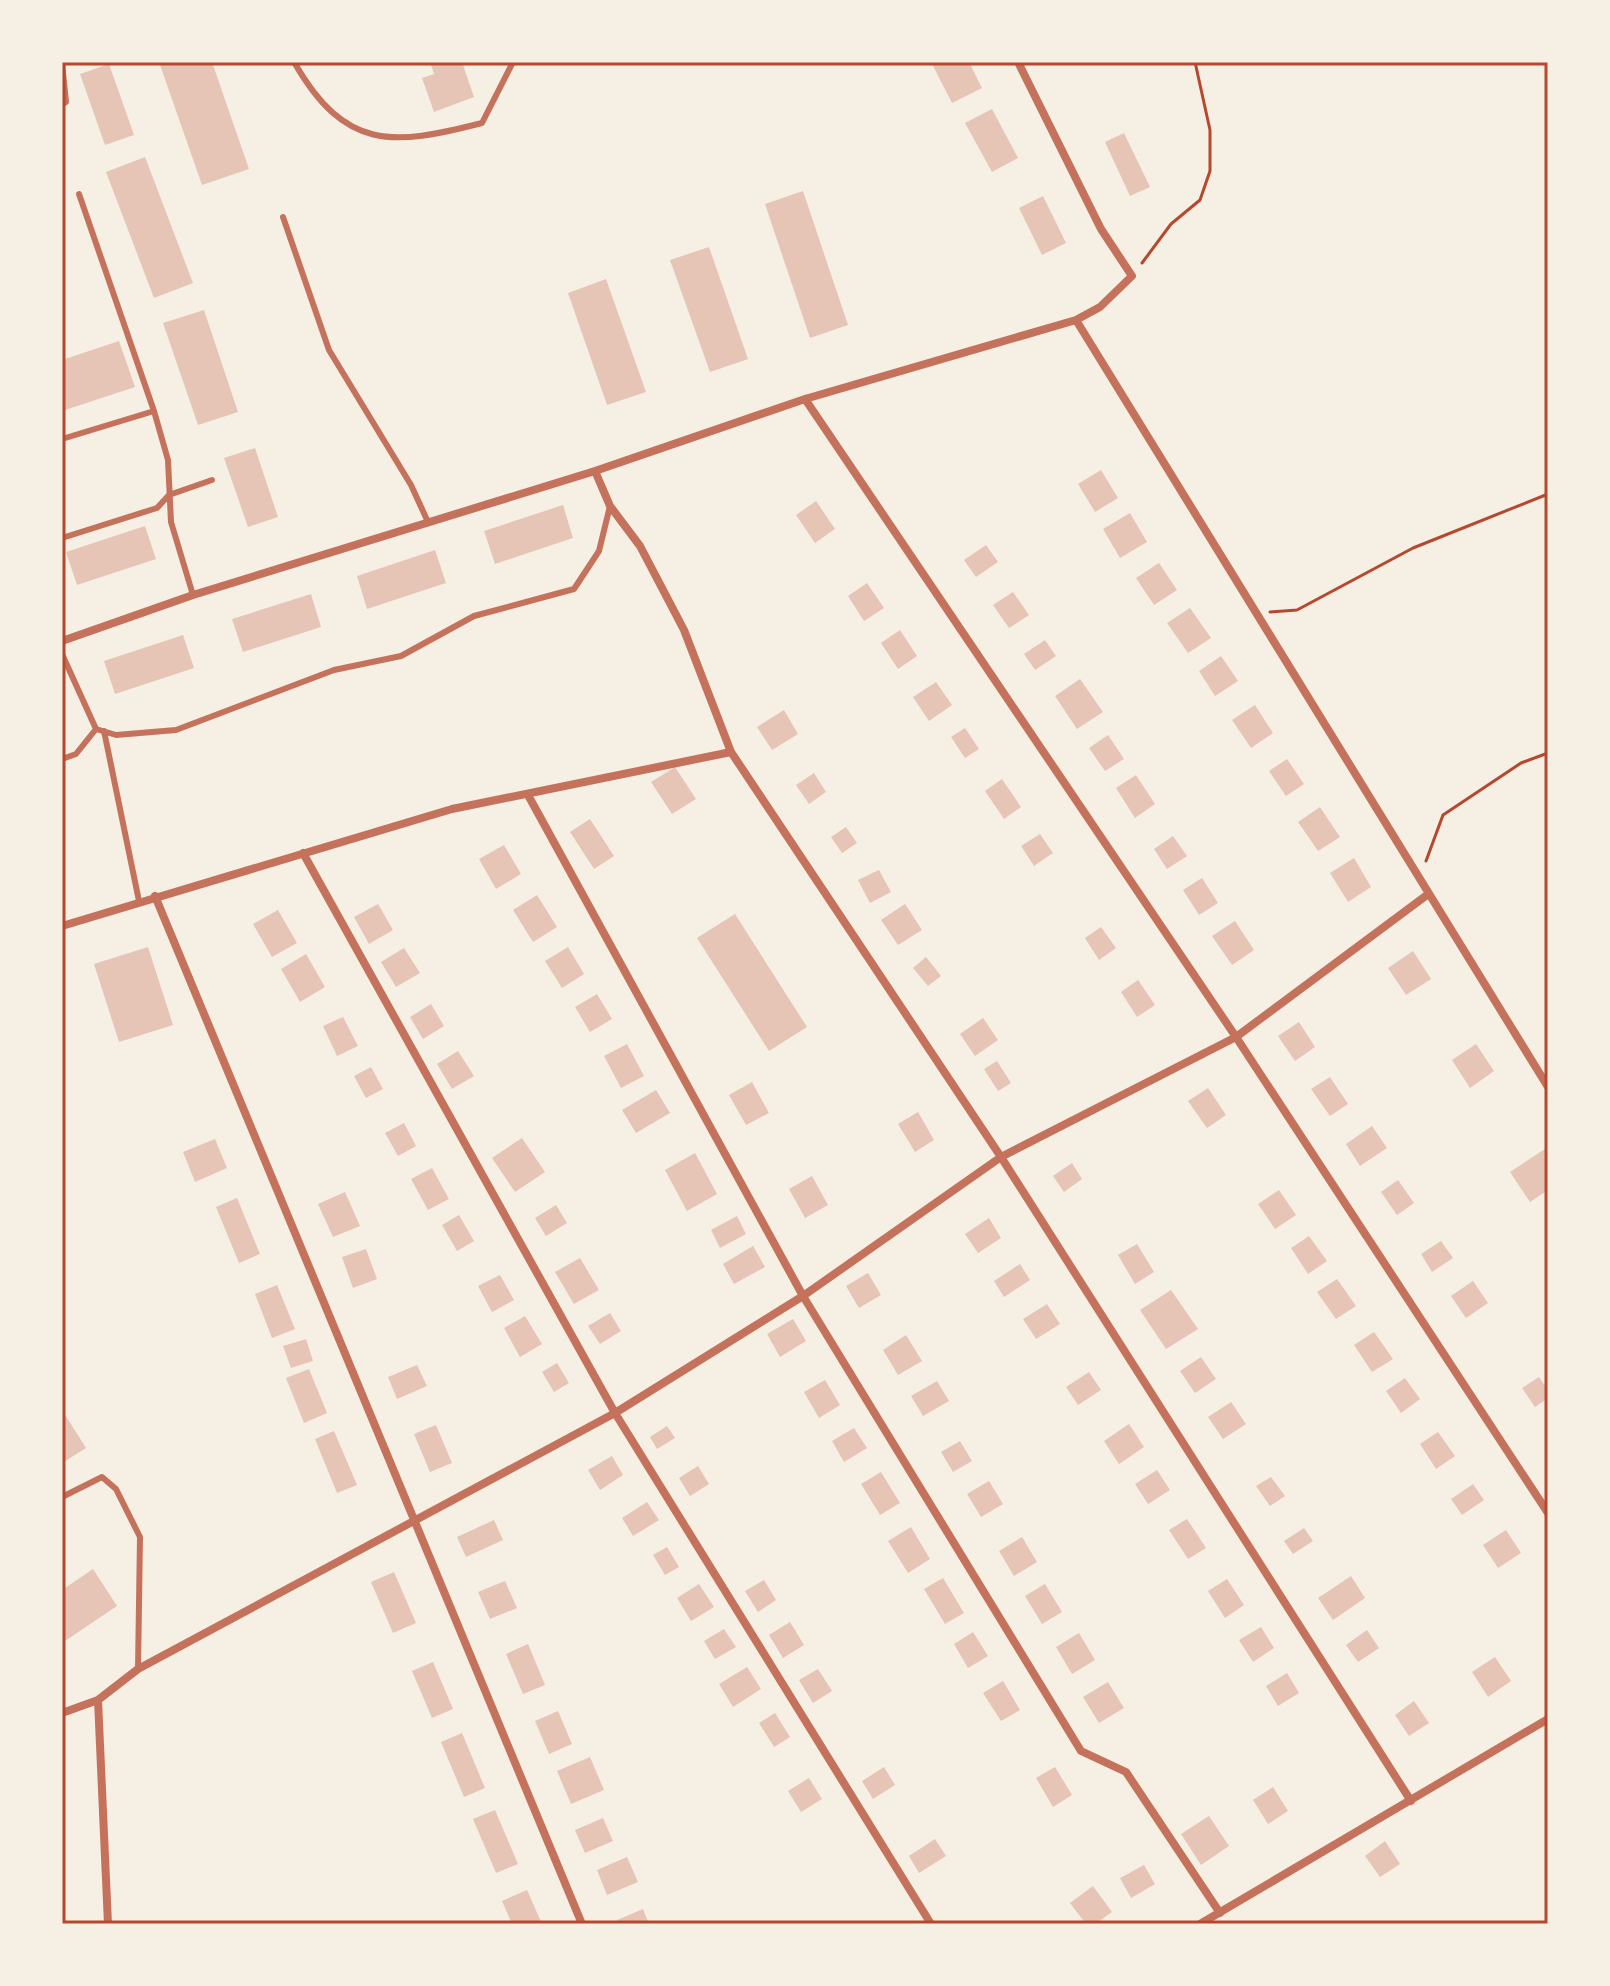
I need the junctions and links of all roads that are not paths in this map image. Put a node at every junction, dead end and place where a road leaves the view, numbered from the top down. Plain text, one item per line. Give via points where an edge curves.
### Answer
1 (65, 62) edge
2 (294, 62) edge
3 (513, 62) edge
4 (1018, 62) edge
5 (62, 104) edge
6 (79, 194) dead end
7 (283, 217) dead end
8 (1076, 320) junction
9 (805, 399) junction
10 (154, 411) junction
11 (62, 439) edge
12 (595, 471) junction
13 (212, 480) dead end
14 (169, 495) junction
15 (610, 506) junction
16 (428, 522) junction
17 (62, 538) edge
18 (193, 595) junction
19 (62, 641) edge
20 (62, 654) edge
21 (100, 730) junction
22 (731, 752) junction
23 (62, 759) edge
24 (528, 795) junction
25 (303, 853) junction
26 (1427, 895) junction
27 (155, 896) junction
28 (139, 901) junction
29 (62, 926) edge
30 (1236, 1037) junction
31 (1548, 1087) edge
32 (1001, 1157) junction
33 (803, 1296) junction
34 (615, 1413) junction
35 (62, 1497) edge
36 (1548, 1513) edge
37 (416, 1520) junction
38 (138, 1669) junction
39 (98, 1700) junction
40 (62, 1713) edge
41 (1548, 1719) edge
42 (1411, 1801) junction
43 (1220, 1913) junction
44 (108, 1924) edge
45 (582, 1924) edge
46 (931, 1924) edge
47 (1200, 1924) edge

1 - 5 lane
2 - 3 lane via 320,102 355,130 386,138 433,135 482,123
4 - 8 street via 1101,229 1132,276 1100,307
6 - 10 lane
7 - 16 lane via 329,350
8 - 9 street
8 - 26 street
9 - 12 street
9 - 30 street
10 - 11 lane
10 - 14 lane via 168,460
12 - 15 street
12 - 16 street
13 - 14 lane
14 - 17 lane via 157,508
14 - 18 lane via 171,522
15 - 21 lane via 599,551 574,589 474,616 401,656 334,670 176,730 116,735
15 - 22 street via 640,546 684,630
16 - 18 street
18 - 19 street
20 - 21 lane
21 - 23 lane via 76,754
21 - 28 lane
22 - 24 street
22 - 32 street
24 - 25 street via 452,809
24 - 33 street
25 - 27 street
25 - 34 street
26 - 30 street
26 - 31 street
27 - 28 street
27 - 37 street
28 - 29 street
30 - 32 street
30 - 36 street
32 - 33 street
32 - 42 street
33 - 34 street
33 - 43 street via 1081,1751 1126,1772
34 - 37 street
34 - 46 street
35 - 38 lane via 102,1477 116,1489 140,1537
37 - 38 street
37 - 45 street
38 - 39 street
39 - 40 street
39 - 44 street
41 - 42 street
42 - 43 street
43 - 47 street

